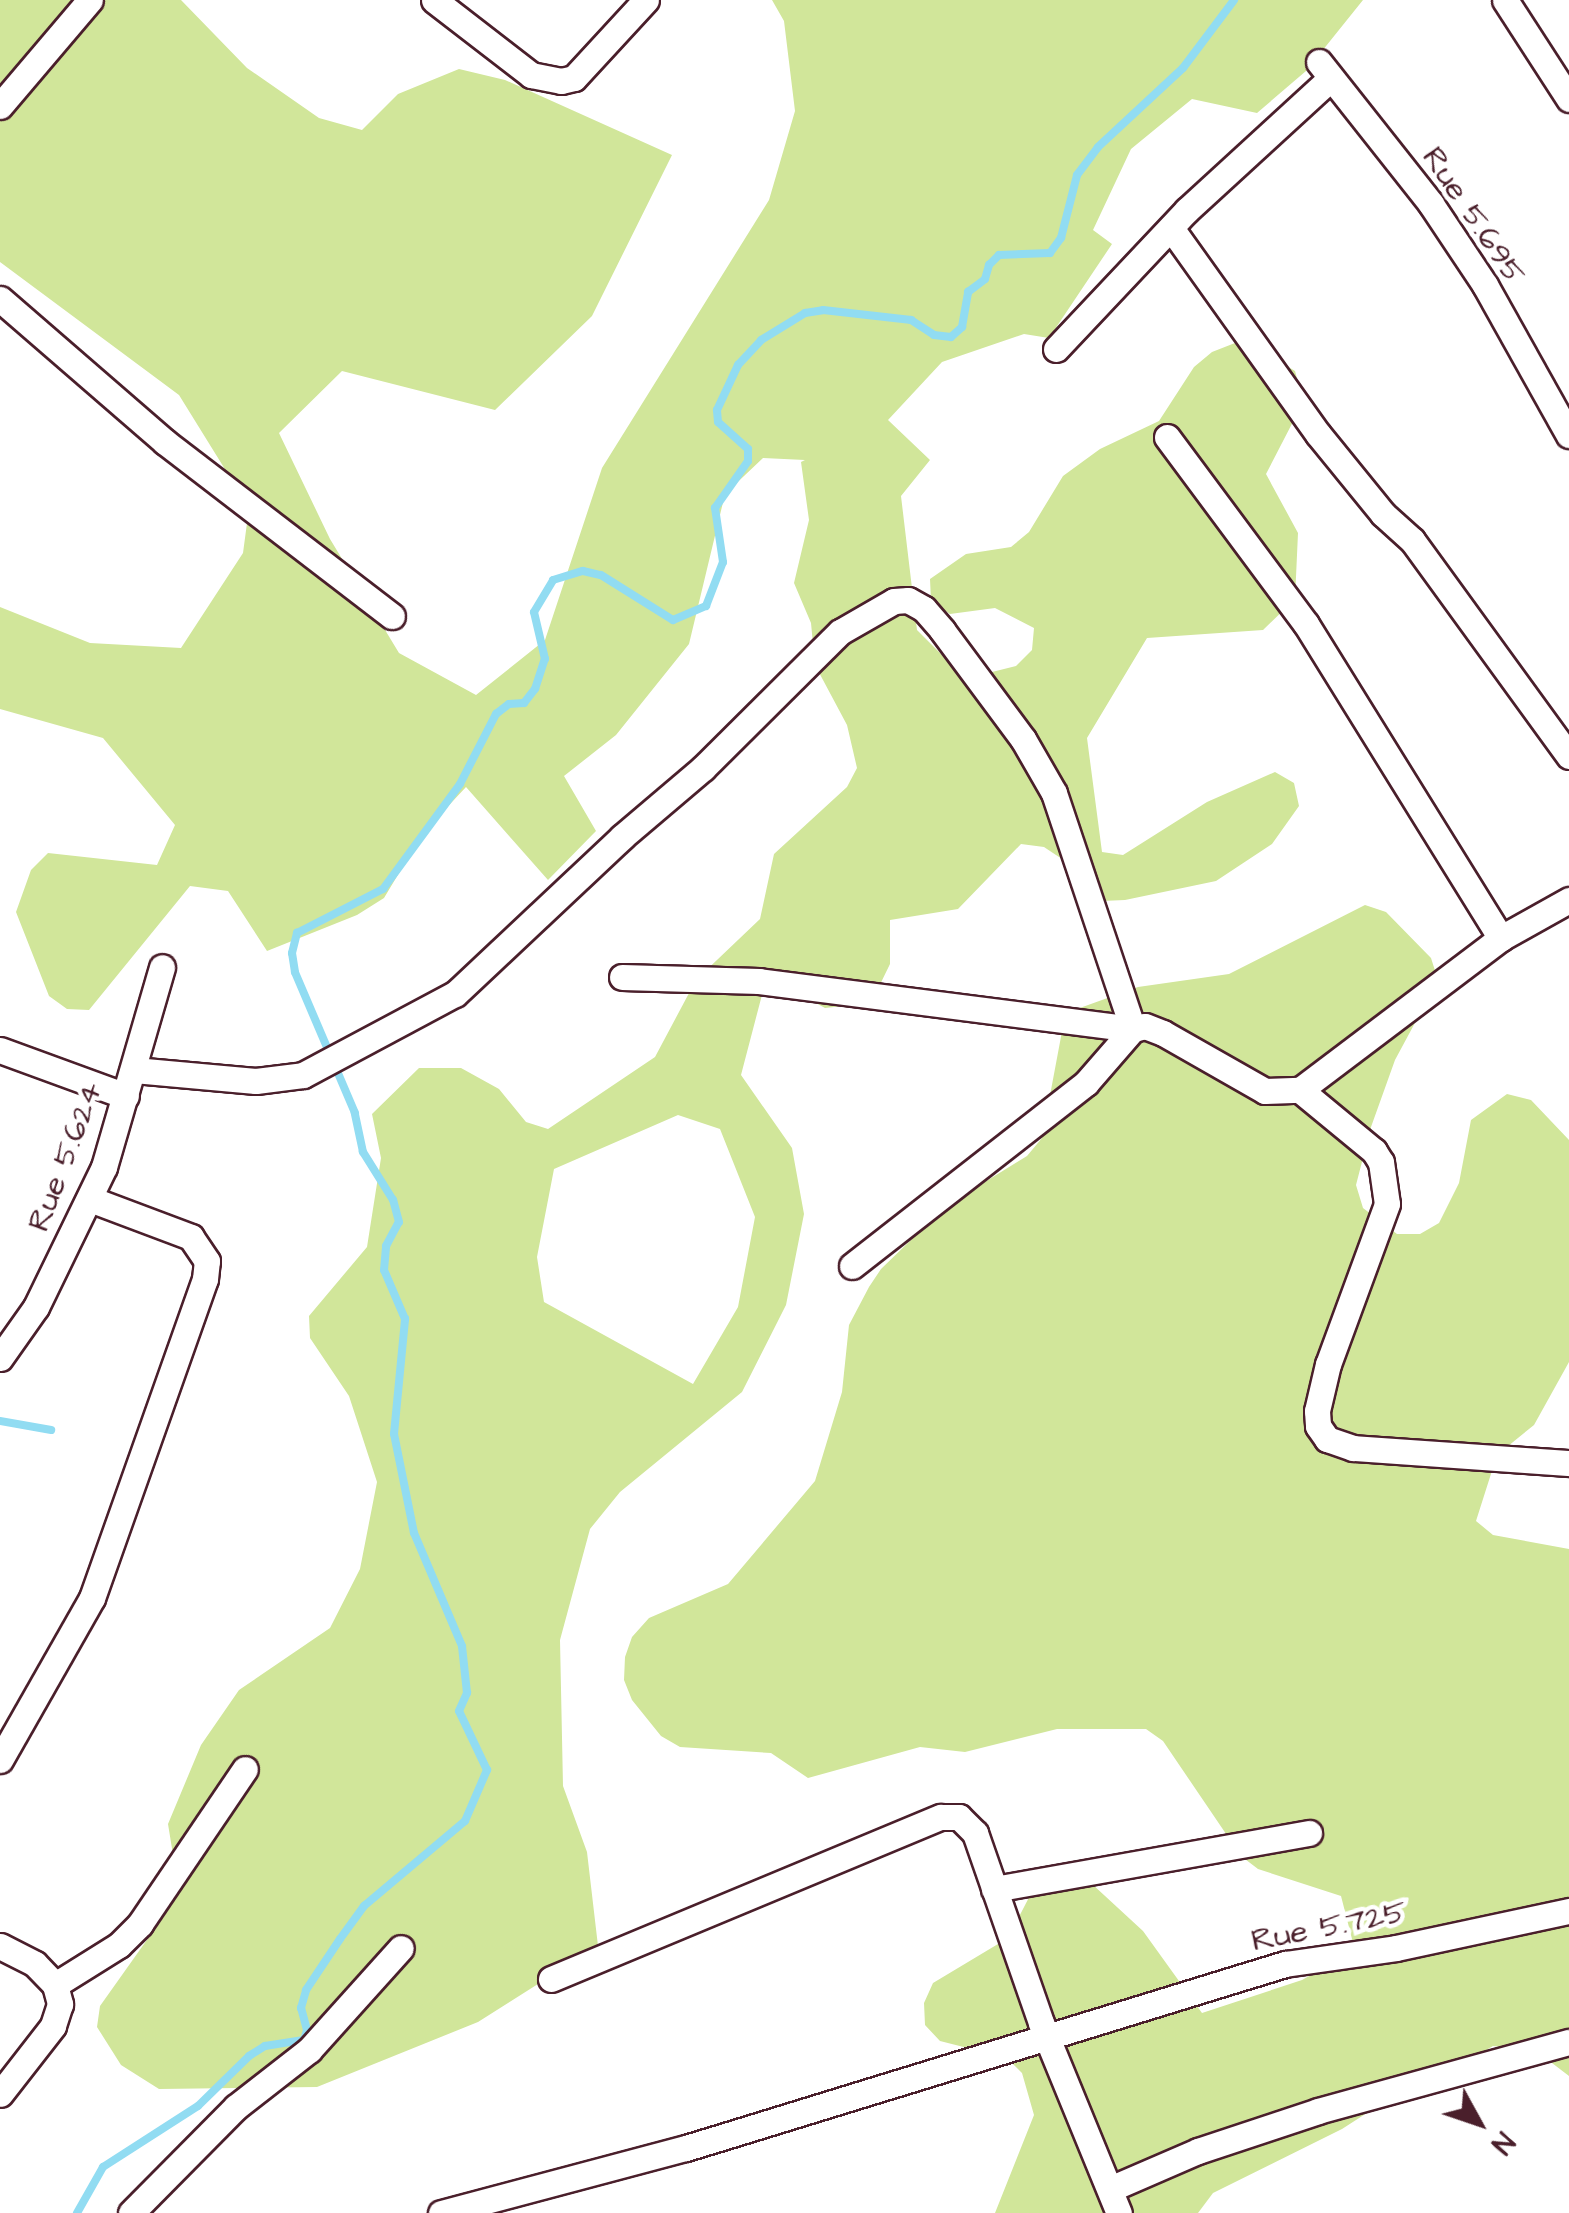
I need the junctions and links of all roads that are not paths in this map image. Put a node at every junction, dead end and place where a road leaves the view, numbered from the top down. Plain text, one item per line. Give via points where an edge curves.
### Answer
1 (434, 0) edge
2 (646, 0) edge
3 (1505, 0) edge
4 (75, 5) edge
5 (1569, 100) edge
6 (0, 106) edge
7 (1171, 228) junction
8 (0, 299) edge
9 (1056, 349) dead end
10 (1563, 426) edge
11 (1166, 437) dead end
12 (392, 616) dead end
13 (1569, 756) edge
14 (1569, 900) edge
15 (1501, 938) junction
16 (162, 967) dead end
17 (622, 977) dead end
18 (1133, 1028) junction
19 (0, 1050) edge
20 (134, 1070) junction
21 (1300, 1090) junction
22 (126, 1096) junction
23 (90, 1199) junction
24 (852, 1266) dead end
25 (0, 1358) edge
26 (1569, 1463) edge
27 (0, 1760) edge
28 (245, 1769) dead end
29 (1309, 1833) dead end
30 (994, 1889) junction
31 (1569, 1911) edge
32 (0, 1946) edge
33 (400, 1948) dead end
34 (551, 1979) dead end
35 (55, 1985) junction
36 (1048, 2040) junction
37 (1569, 2042) edge
38 (0, 2094) edge
39 (1110, 2188) junction
40 (131, 2213) edge
41 (442, 2213) edge
42 (1119, 2213) edge

1 - 2 street via 532,75 561,81 574,78
3 - 5 street
4 - 6 street
7 - 9 street
7 - 10 street, Rue 5.695 via 1325,70 1485,284
7 - 13 street via 1318,434 1412,540
8 - 12 street via 166,442
11 - 15 street via 1306,624
14 - 15 street
15 - 21 street
16 - 20 street, Rue 5.624
17 - 18 street via 759,981
18 - 20 street via 1054,793 1023,738 942,630 908,600 894,601 840,632 456,994 303,1075 256,1081
18 - 21 street via 1163,1033 1265,1091
18 - 24 street via 1086,1083
19 - 22 street
20 - 22 street, Rue 5.624
21 - 26 street via 1374,1151 1387,1204 1328,1364 1318,1426 1327,1438 1354,1448
22 - 23 street, Rue 5.624
23 - 25 street, Rue 5.624 via 36,1307
23 - 27 street via 191,1236 208,1261 92,1598
28 - 35 street via 140,1924 119,1946
29 - 30 street
30 - 34 street via 968,1824 942,1817
30 - 36 street
31 - 36 street, Rue 5.725 via 1285,1964
32 - 35 street via 36,1964
33 - 40 street via 309,2050 236,2108
35 - 38 street via 60,2004 53,2026
36 - 39 street
36 - 41 street, Rue 5.725
37 - 39 street via 1318,2111
39 - 42 street

